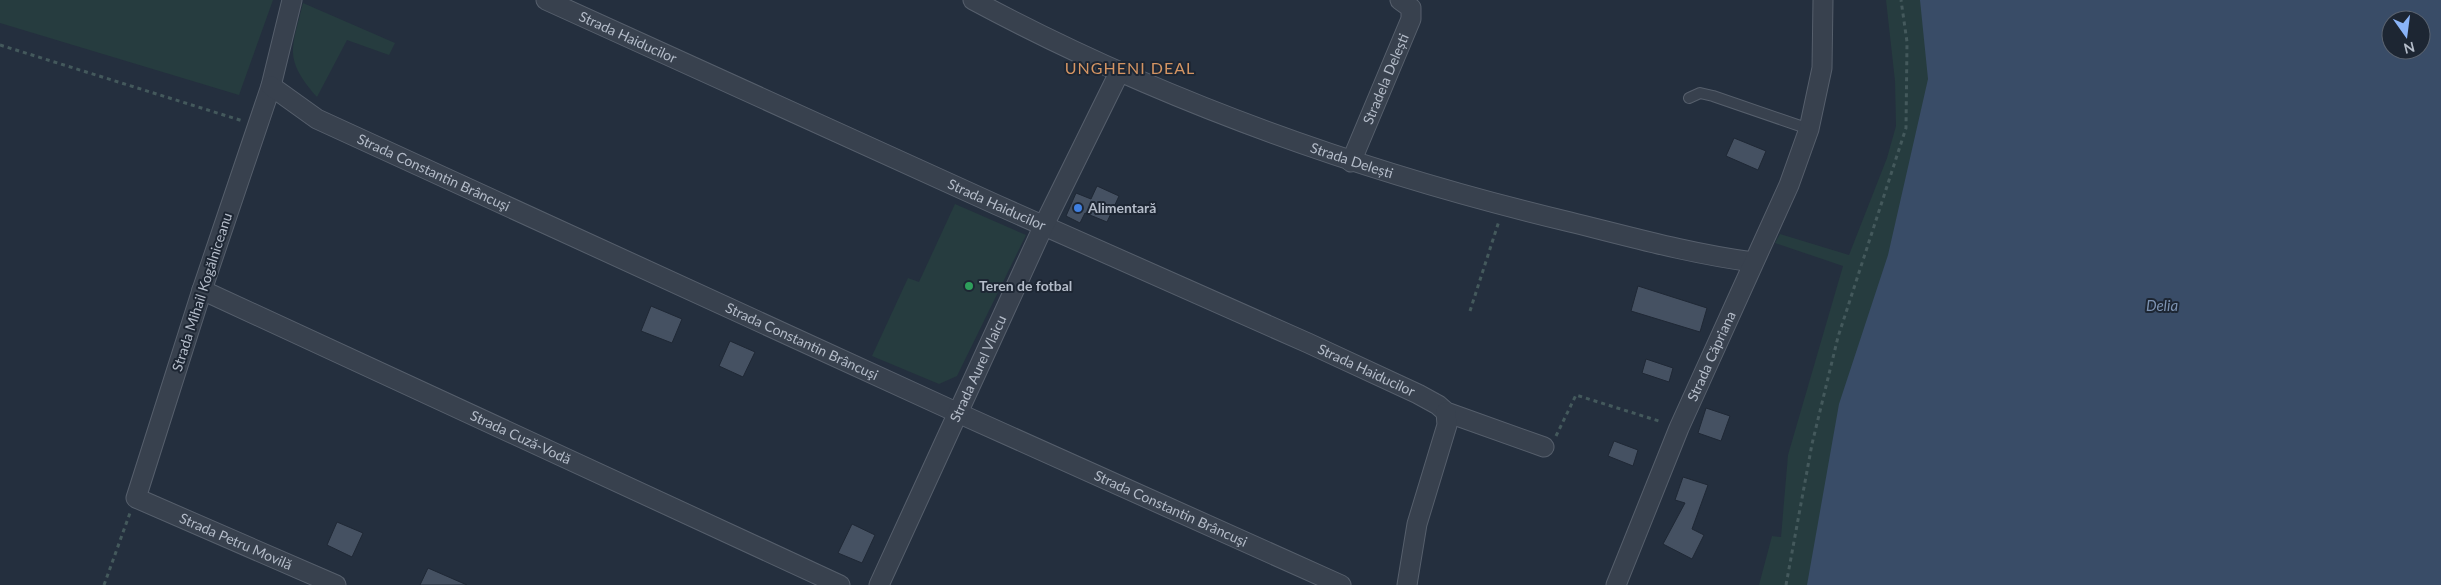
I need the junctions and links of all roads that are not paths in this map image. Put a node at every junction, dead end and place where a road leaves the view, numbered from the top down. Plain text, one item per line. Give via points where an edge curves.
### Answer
1 (292, 0) edge
2 (546, 0) edge
3 (973, 0) edge
4 (1400, 0) edge
5 (1823, 0) edge
6 (1119, 73) junction
7 (271, 86) junction
8 (1689, 98) dead end
9 (1809, 128) junction
10 (1351, 162) junction
11 (1044, 225) junction
12 (1753, 262) junction
13 (202, 290) junction
14 (1446, 412) junction
15 (958, 414) junction
16 (1544, 447) road end
17 (136, 498) joint
18 (336, 585) edge
19 (840, 585) edge
20 (879, 585) edge
21 (1341, 585) edge
22 (1406, 585) edge
23 (1616, 585) edge

1 - 7 street, Strada Mihail Kogălniceanu
2 - 11 street, Strada Haiducilor
3 - 6 street, Strada Delești
4 - 10 street, Stradela Delești via 1411,8 1412,19
5 - 9 street, Strada Căpriana via 1822,68
6 - 10 street, Strada Delești
6 - 11 street, Strada Aurel Vlaicu
7 - 13 street, Strada Mihail Kogălniceanu
7 - 15 street, Strada Constantin Brâncuşi via 317,119
8 - 9 lane via 1700,93 1713,96
9 - 12 street, Strada Căpriana via 1789,185
10 - 12 street, Strada Delești via 1504,206 1679,250
11 - 14 street, Strada Haiducilor via 1418,394
11 - 15 street, Strada Aurel Vlaicu
12 - 23 street, Strada Căpriana via 1679,428
13 - 17 street, Strada Mihail Kogălniceanu
13 - 19 street, Strada Cuză-Vodă
14 - 16 street, Strada Haiducilor
14 - 22 street via 1447,425 1417,524
15 - 20 street, Strada Aurel Vlaicu
15 - 21 street, Strada Constantin Brâncuşi
17 - 18 street, Strada Petru Movilă

